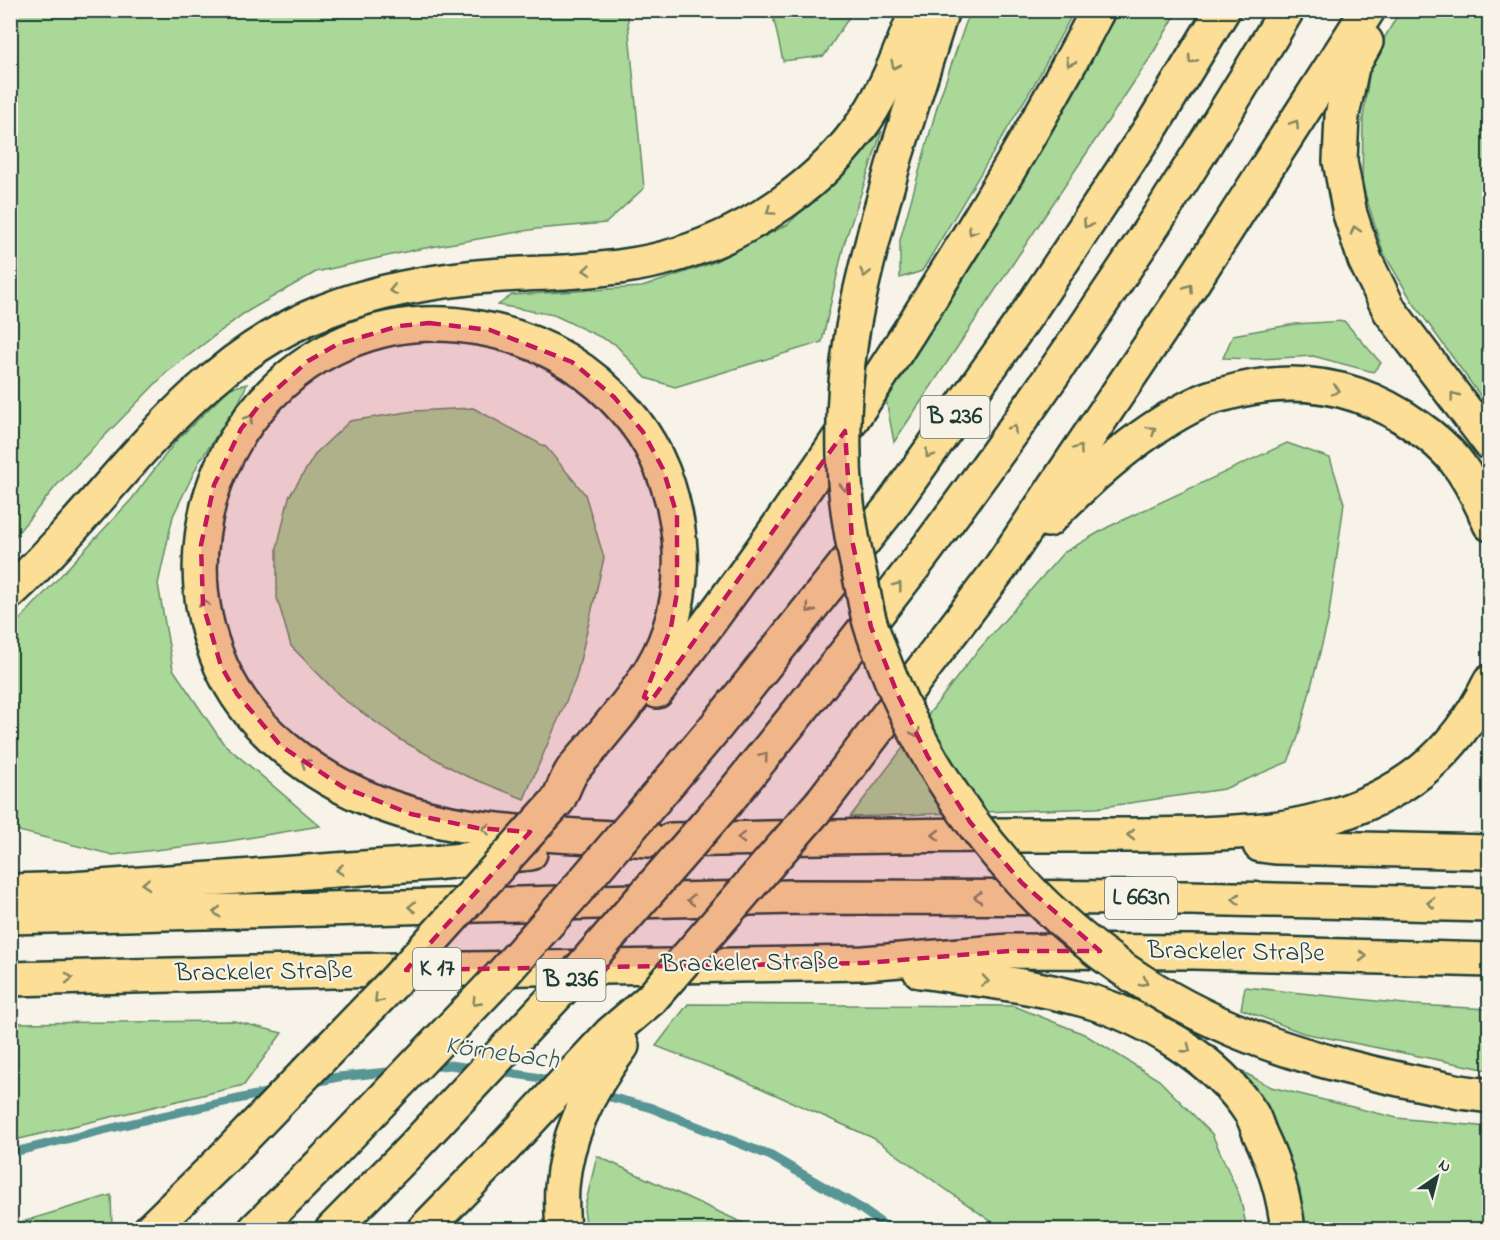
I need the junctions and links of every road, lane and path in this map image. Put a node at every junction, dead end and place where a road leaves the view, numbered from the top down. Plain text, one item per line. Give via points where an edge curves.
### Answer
1 (916, 10) edge
2 (942, 10) edge
3 (1098, 10) edge
4 (1223, 10) edge
5 (1287, 10) edge
6 (1368, 10) edge
7 (1381, 10) edge
8 (1490, 443) edge
9 (1490, 524) edge
10 (1000, 568) junction
11 (10, 592) edge
12 (1490, 682) edge
13 (558, 800) junction
14 (1189, 835) junction
15 (650, 840) junction
16 (1490, 852) edge
17 (10, 891) edge
18 (1490, 905) edge
19 (10, 917) edge
20 (1490, 960) edge
21 (864, 963) junction
22 (10, 979) edge
23 (651, 999) junction
24 (1475, 1094) edge
25 (150, 1230) edge
26 (255, 1230) edge
27 (332, 1230) edge
28 (424, 1230) edge
29 (563, 1230) edge
30 (1288, 1230) edge

1 -> 11 highway via 897,62 867,118 839,154 761,218 721,239 627,266 469,277 413,285 360,297 306,319 254,348 203,386
2 -> 24 highway, bridge via 896,155 858,301 846,383 844,456 852,540 871,627 928,757 970,822 1022,883 1069,928 1132,975 1232,1029 1322,1062
3 -> 13 highway via 1007,173 903,345 816,474 648,704 585,780
4 -> 26 highway, B 236, bridge via 1152,126 1028,313 890,508 718,724 576,891 500,976
27 -> 5 highway, B 236, bridge via 578,972 825,681 999,450 1138,249
10 -> 6 highway via 1191,285
8 -> 7 highway via 1390,311 1365,260 1350,214 1341,161 1342,116 1352,67
10 -> 9 highway via 1077,491 1151,430 1204,400 1255,386 1307,383 1351,393 1394,410 1454,459
10 - 23 highway, bridge via 822,802
12 - 14 highway via 1478,706 1445,751 1400,787 1320,820 1274,830
15 -> 13 highway via 477,828 376,802 310,768 281,746 237,694 221,666 203,605 201,545 214,485 241,429 260,404 308,361 338,344 368,333 429,323 460,324 518,338 572,362 597,380 643,432 663,469 677,515 680,566 671,627 658,660 572,771
13 -> 25 highway, bridge via 396,980
14 -> 15 highway
14 - 16 highway via 1275,847
15 -> 17 highway via 433,863
18 -> 19 highway, L 663n via 1187,898 791,897
21 -> 20 highway, Brackeler Straße / L 663n via 1010,951
22 -> 21 highway, Brackeler Straße / K 17
21 -> 30 highway via 1087,1000 1130,1017 1181,1045 1219,1076 1251,1114 1274,1164
23 - 28 highway via 611,1033
23 - 29 highway via 586,1100 568,1148 561,1188

